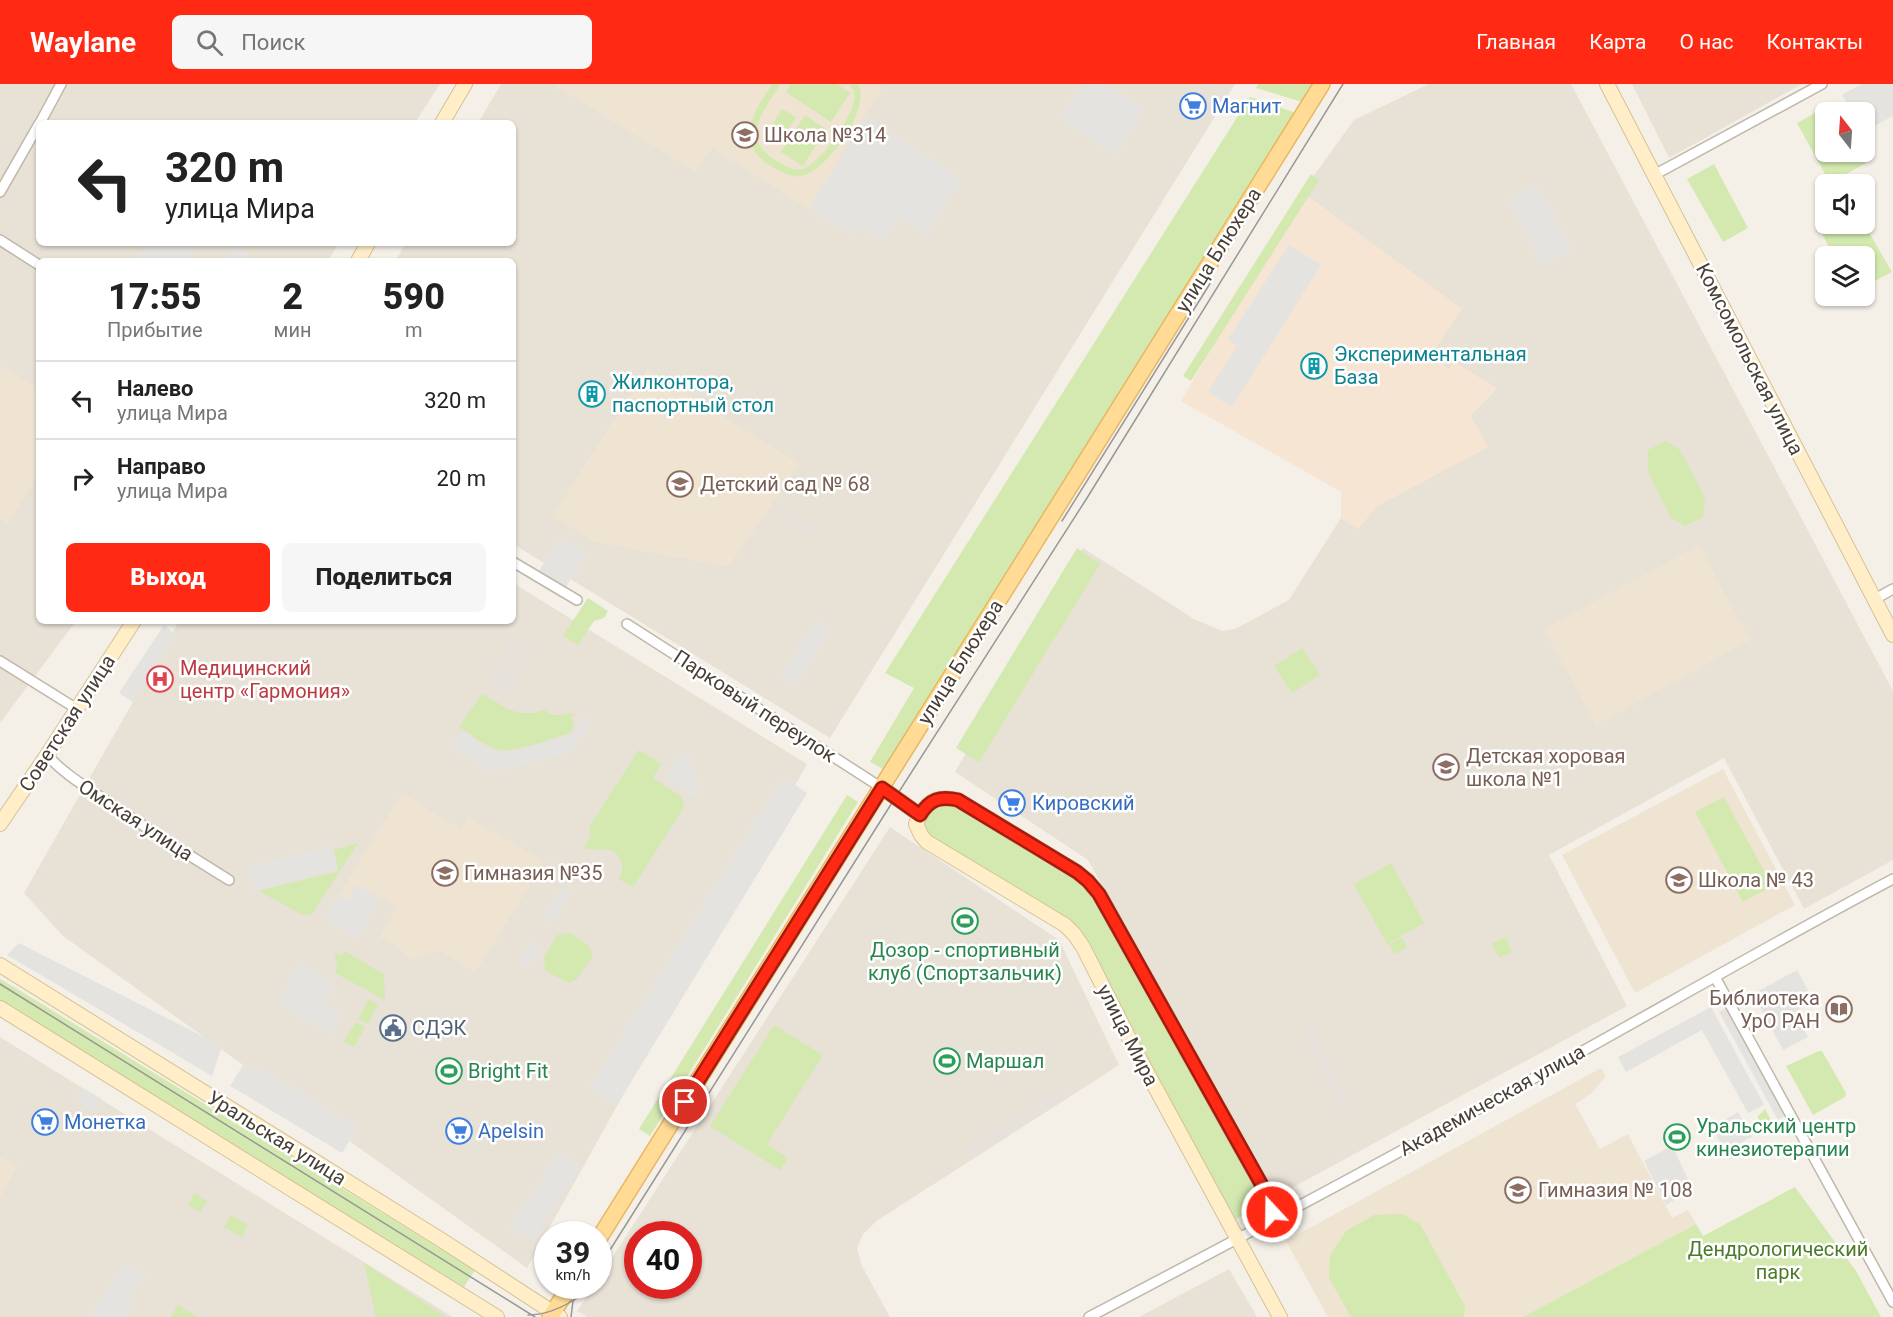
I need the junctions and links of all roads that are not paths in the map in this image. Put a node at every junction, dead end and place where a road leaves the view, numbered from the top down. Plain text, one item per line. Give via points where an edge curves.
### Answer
1 (61, 84) edge
2 (465, 84) edge
3 (1322, 84) edge
4 (1607, 84) edge
5 (1822, 84) edge
6 (41, 120) edge
7 (444, 120) edge
8 (36, 128) edge
9 (1654, 175) junction
10 (0, 192) edge
11 (0, 240) edge
12 (36, 263) edge
13 (516, 564) edge
14 (1893, 589) edge
15 (1875, 599) junction
16 (577, 600) dead end
17 (132, 624) edge
18 (627, 624) dead end
19 (1893, 635) edge
20 (0, 661) edge
21 (77, 709) junction
22 (47, 755) junction
23 (882, 788) junction
24 (920, 815) junction
25 (0, 824) edge
26 (1893, 879) edge
27 (229, 880) dead end
28 (0, 966) edge
29 (1715, 977) junction
30 (0, 1008) edge
31 (610, 1221) edge
32 (1259, 1228) junction
33 (1237, 1240) junction
34 (563, 1299) edge
35 (1893, 1302) edge
36 (554, 1316) edge
37 (497, 1317) edge
38 (1089, 1317) edge
39 (1280, 1317) edge

1 - 6 street
2 - 7 main road
3 - 23 main road, улица Блюхера
4 - 9 main road, Комсомольская улица
5 - 9 street
8 - 10 street
9 - 15 main road, Комсомольская улица
11 - 12 street
13 - 16 street
14 - 15 street
15 - 19 main road, Комсомольская улица
17 - 21 main road, Советская улица
18 - 23 street, Парковый переулок
20 - 21 street
21 - 22 main road, Советская улица
22 - 25 main road, Советская улица
22 - 27 street, Омская улица via 59,769
23 - 24 main road
23 - 31 main road, улица Блюхера
24 - 32 main road via 937,798 958,800 1077,872 1099,894 1270,1200 1272,1212
24 - 33 main road, улица Мира via 916,824 927,842 1050,915 1074,934
26 - 29 street, Академическая улица
28 - 36 main road, Уральская улица via 443,1241
29 - 32 street, Академическая улица
29 - 35 street
30 - 37 main road, Уральская улица
32 - 33 street, Академическая улица
33 - 38 street, Академическая улица
33 - 39 main road, улица Мира
34 - 36 main road

